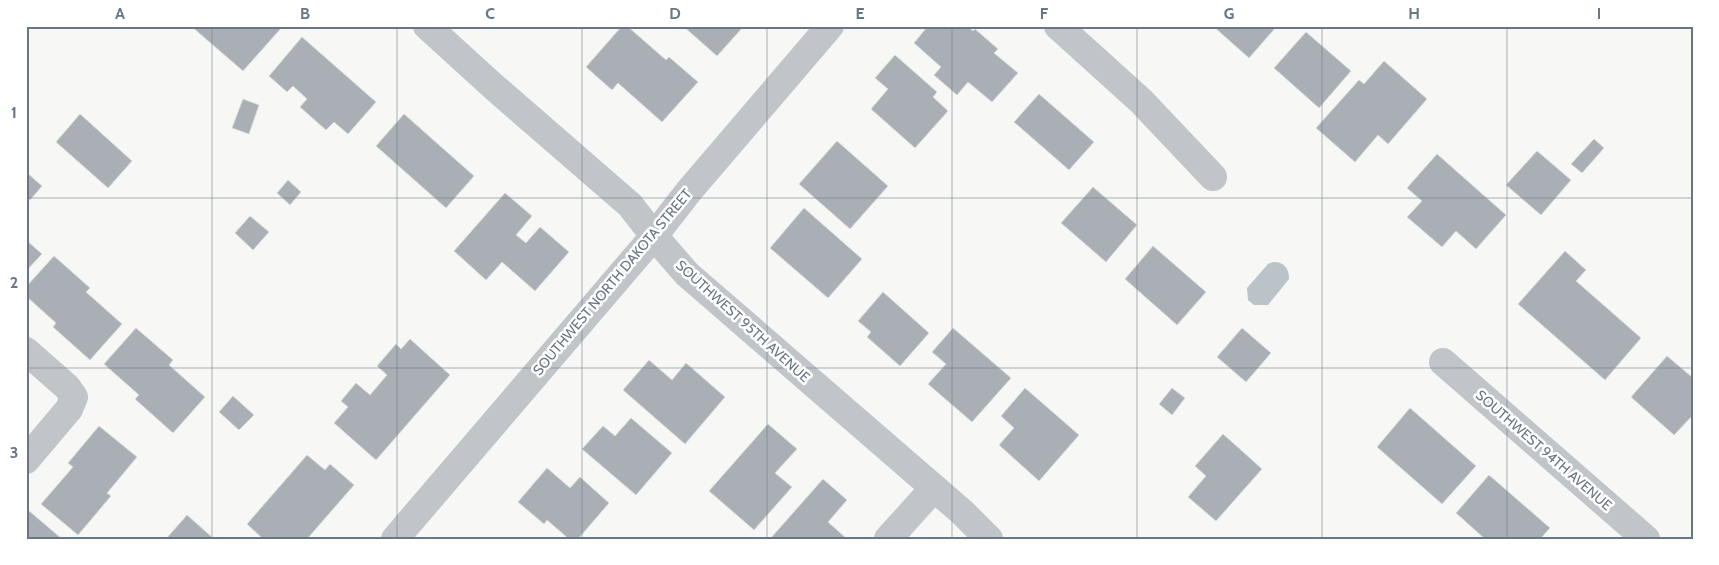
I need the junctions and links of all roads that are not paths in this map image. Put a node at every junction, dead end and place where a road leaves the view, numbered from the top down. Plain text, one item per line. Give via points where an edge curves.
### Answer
1 (426, 26) edge
2 (830, 26) edge
3 (1058, 26) edge
4 (1213, 177) dead end
5 (654, 236) junction
6 (26, 351) edge
7 (1442, 362) dead end
8 (26, 460) edge
9 (934, 488) junction
10 (395, 539) edge
11 (888, 539) edge
12 (989, 539) edge
13 (1646, 539) edge

1 - 5 street, SOUTHWEST 95TH AVENUE via 630,205
2 - 5 street, SOUTHWEST NORTH DAKOTA STREET
3 - 4 street via 1141,101
5 - 9 street, SOUTHWEST 95TH AVENUE via 686,274
5 - 10 street, SOUTHWEST NORTH DAKOTA STREET
6 - 8 street via 68,387 74,397 69,410
7 - 13 street, SOUTHWEST 94TH AVENUE
9 - 11 street
9 - 12 street, SOUTHWEST 95TH AVENUE

